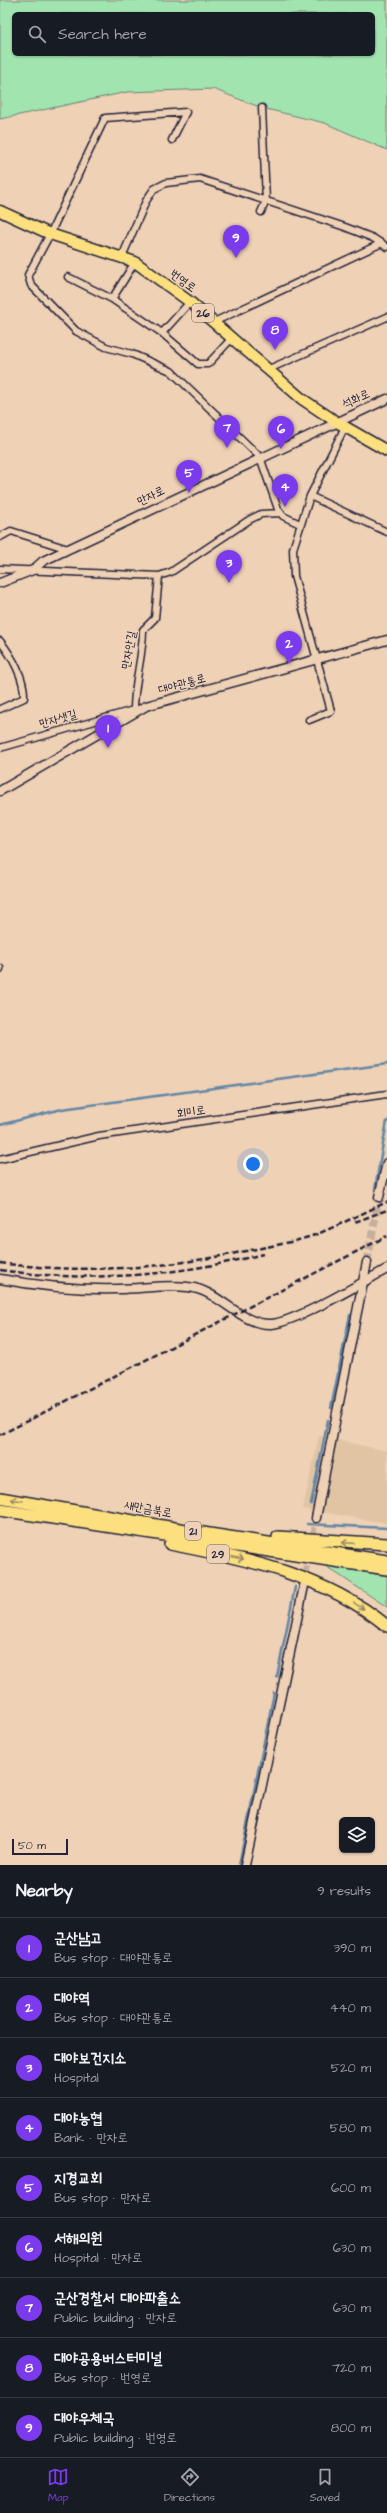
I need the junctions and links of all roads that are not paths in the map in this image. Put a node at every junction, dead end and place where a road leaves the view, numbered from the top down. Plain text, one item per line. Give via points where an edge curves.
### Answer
1 (262, 108) dead end
2 (172, 140) dead end
3 (266, 201) junction
4 (0, 211) edge
5 (261, 212) dead end
6 (50, 234) junction
7 (384, 245) edge
8 (122, 257) junction
9 (135, 262) junction
10 (68, 277) dead end
11 (112, 299) junction
12 (190, 302) junction
13 (387, 317) edge
14 (214, 322) junction
15 (162, 333) junction
16 (232, 338) junction
17 (269, 369) junction
18 (387, 399) edge
19 (335, 421) junction
20 (345, 427) junction
21 (387, 451) edge
22 (260, 457) junction
23 (310, 496) junction
24 (281, 513) junction
25 (300, 524) junction
26 (387, 532) edge
27 (0, 537) edge
28 (68, 549) junction
29 (0, 569) edge
30 (33, 570) junction
31 (159, 576) junction
32 (0, 583) edge
33 (387, 640) edge
34 (0, 641) edge
35 (318, 659) junction
36 (146, 706) junction
37 (0, 709) edge
38 (134, 709) junction
39 (309, 720) dead end
40 (0, 747) edge
41 (0, 791) edge
42 (387, 1094) edge
43 (0, 1159) edge
44 (387, 1163) edge
45 (379, 1197) tunnel mouth
46 (367, 1262) tunnel mouth
47 (387, 1269) edge
48 (0, 1279) edge
49 (363, 1282) junction
50 (0, 1498) edge
51 (38, 1504) junction
52 (0, 1510) edge
53 (36, 1516) junction
54 (316, 1518) tunnel mouth
55 (387, 1544) edge
56 (387, 1561) edge
57 (387, 1569) edge
58 (304, 1586) tunnel mouth
59 (387, 1626) edge
60 (245, 1865) edge

1 - 3 street
2 - 6 street via 186,112 105,118
3 - 5 street
3 - 7 street via 345,227
3 - 8 street via 200,180 166,183 154,190 146,201
4 - 6 main road, 번영로 / 26
6 - 8 main road, 번영로 / 26
6 - 22 street via 28,275 31,285 76,330 106,347 132,354 170,371
7 - 14 street
8 - 9 main road, 번영로 / 26
9 - 11 street
9 - 12 main road, 번영로 / 26
10 - 11 street
11 - 15 street
12 - 14 main road, 번영로 / 26
12 - 15 street
13 - 17 street
14 - 16 main road, 번영로 / 26
15 - 16 street via 198,364 208,364
16 - 17 main road, 번영로 / 26
17 - 19 main road, 번영로 / 26 via 302,399
18 - 19 street, 석화로
19 - 20 main road, 번영로 / 26
19 - 22 street, 만자로
20 - 21 main road, 번영로 / 26
20 - 23 street
22 - 24 street
22 - 28 street, 만자로
23 - 25 street
23 - 26 street
24 - 25 street
24 - 31 street via 261,514 249,520 171,572
25 - 35 street via 293,549 294,576
27 - 28 street via 11,531
28 - 30 street, 만자로 via 43,561
29 - 30 street
30 - 31 street
30 - 32 street, 만자로
31 - 38 street, 만자안길 via 155,618 143,630
33 - 35 street, 대야관통로
34 - 37 street via 12,658 24,689 24,698
35 - 36 street, 대야관통로
35 - 39 street via 331,711
36 - 38 street, 만자샛길
36 - 41 street, 대야관통로
38 - 40 street, 만자샛길
42 - 43 street, 회미로 via 99,1136
44 - 45 street
46 - 49 street
47 - 49 street
48 - 49 street via 64,1288 188,1287 216,1296 244,1317 260,1324 274,1324 292,1318
49 - 54 street
51 -> 50 highway, 새만금북로 / 21
55 -> 51 highway via 265,1536
51 - 56 highway, 새만금북로 / 21 via 209,1534
52 - 53 highway, 새만금북로 / 21
53 - 57 highway, 새만금북로 / 21
53 -> 59 highway, 29 via 251,1561 325,1587 372,1614
58 - 60 street

